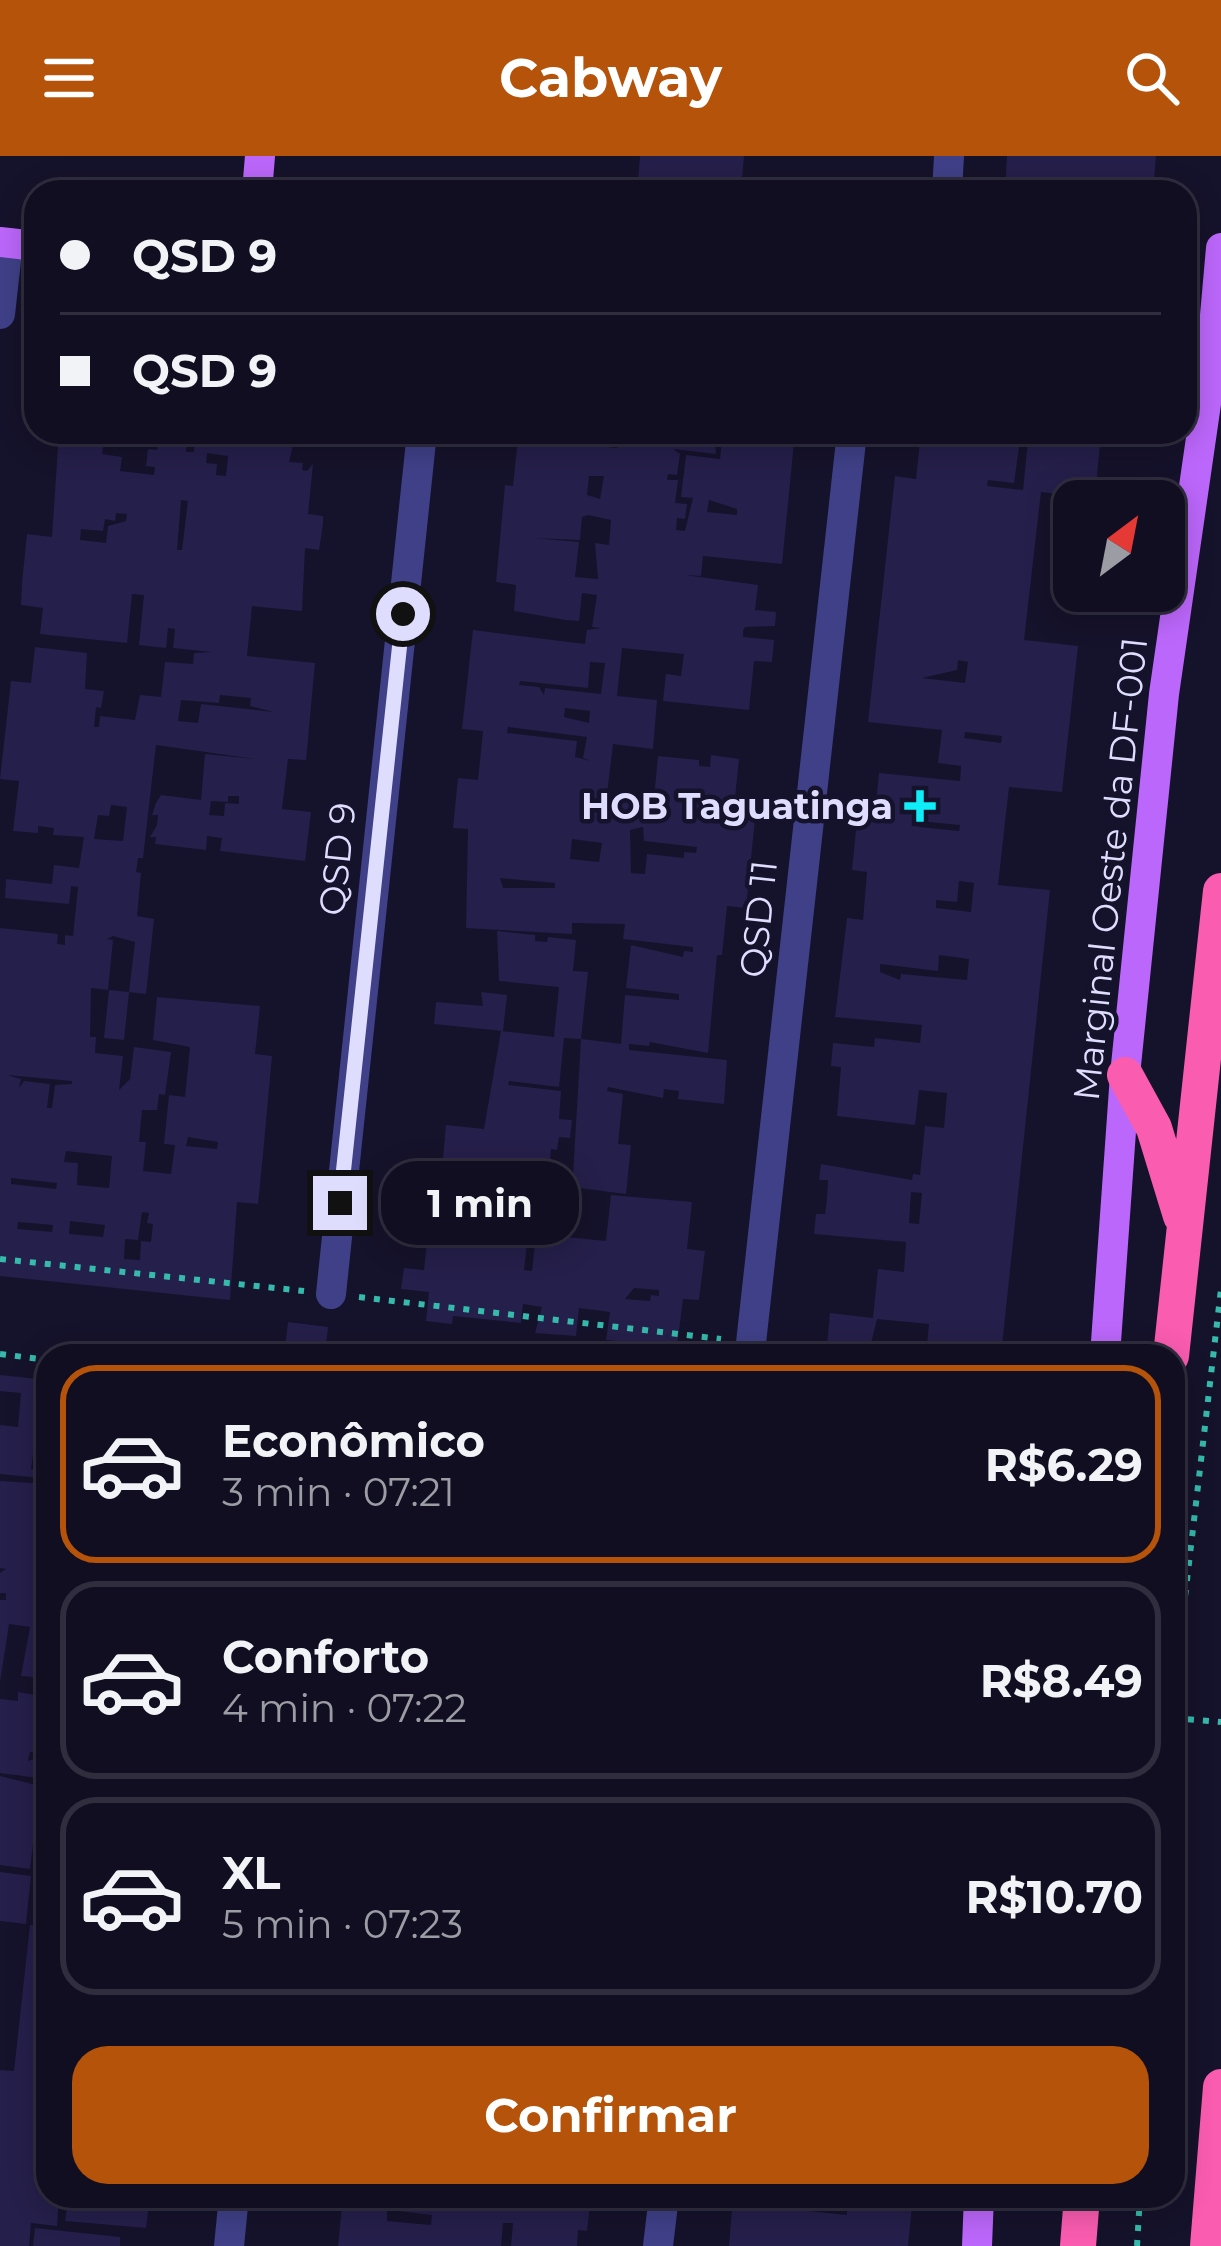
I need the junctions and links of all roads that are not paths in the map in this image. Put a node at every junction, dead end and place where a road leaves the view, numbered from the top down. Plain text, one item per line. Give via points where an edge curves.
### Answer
1 (15, 244) edge
2 (1221, 248) edge
3 (0, 314) edge
4 (1206, 344) edge
5 (1205, 381) edge
6 (1197, 442) edge
7 (421, 444) edge
8 (850, 444) edge
9 (1197, 444) edge
10 (1221, 891) edge
11 (1126, 1075) junction
12 (1185, 1230) junction
13 (331, 1294) road end
14 (751, 1342) road end
15 (1107, 1344) edge
16 (1173, 1344) edge
17 (1221, 2087) edge
18 (233, 2208) edge
19 (663, 2208) edge
20 (979, 2208) edge
21 (1081, 2208) edge
22 (229, 2246) edge
23 (658, 2246) edge
24 (977, 2246) edge
25 (1078, 2246) edge
26 (1208, 2246) edge

1 - 3 street
2 - 4 main road, Marginal Oeste da DF-001
4 - 5 main road, Marginal Oeste da DF-001
5 - 6 main road, Marginal Oeste da DF-001
7 - 13 street, QSD 9
8 - 14 street, QSD 11
9 - 11 main road, Marginal Oeste da DF-001
10 - 12 highway
11 - 12 highway via 1154,1129
11 - 15 main road, Marginal Oeste da DF-001
12 - 16 highway
17 - 26 highway
18 - 22 street
19 - 23 street
20 - 24 main road
21 - 25 highway

